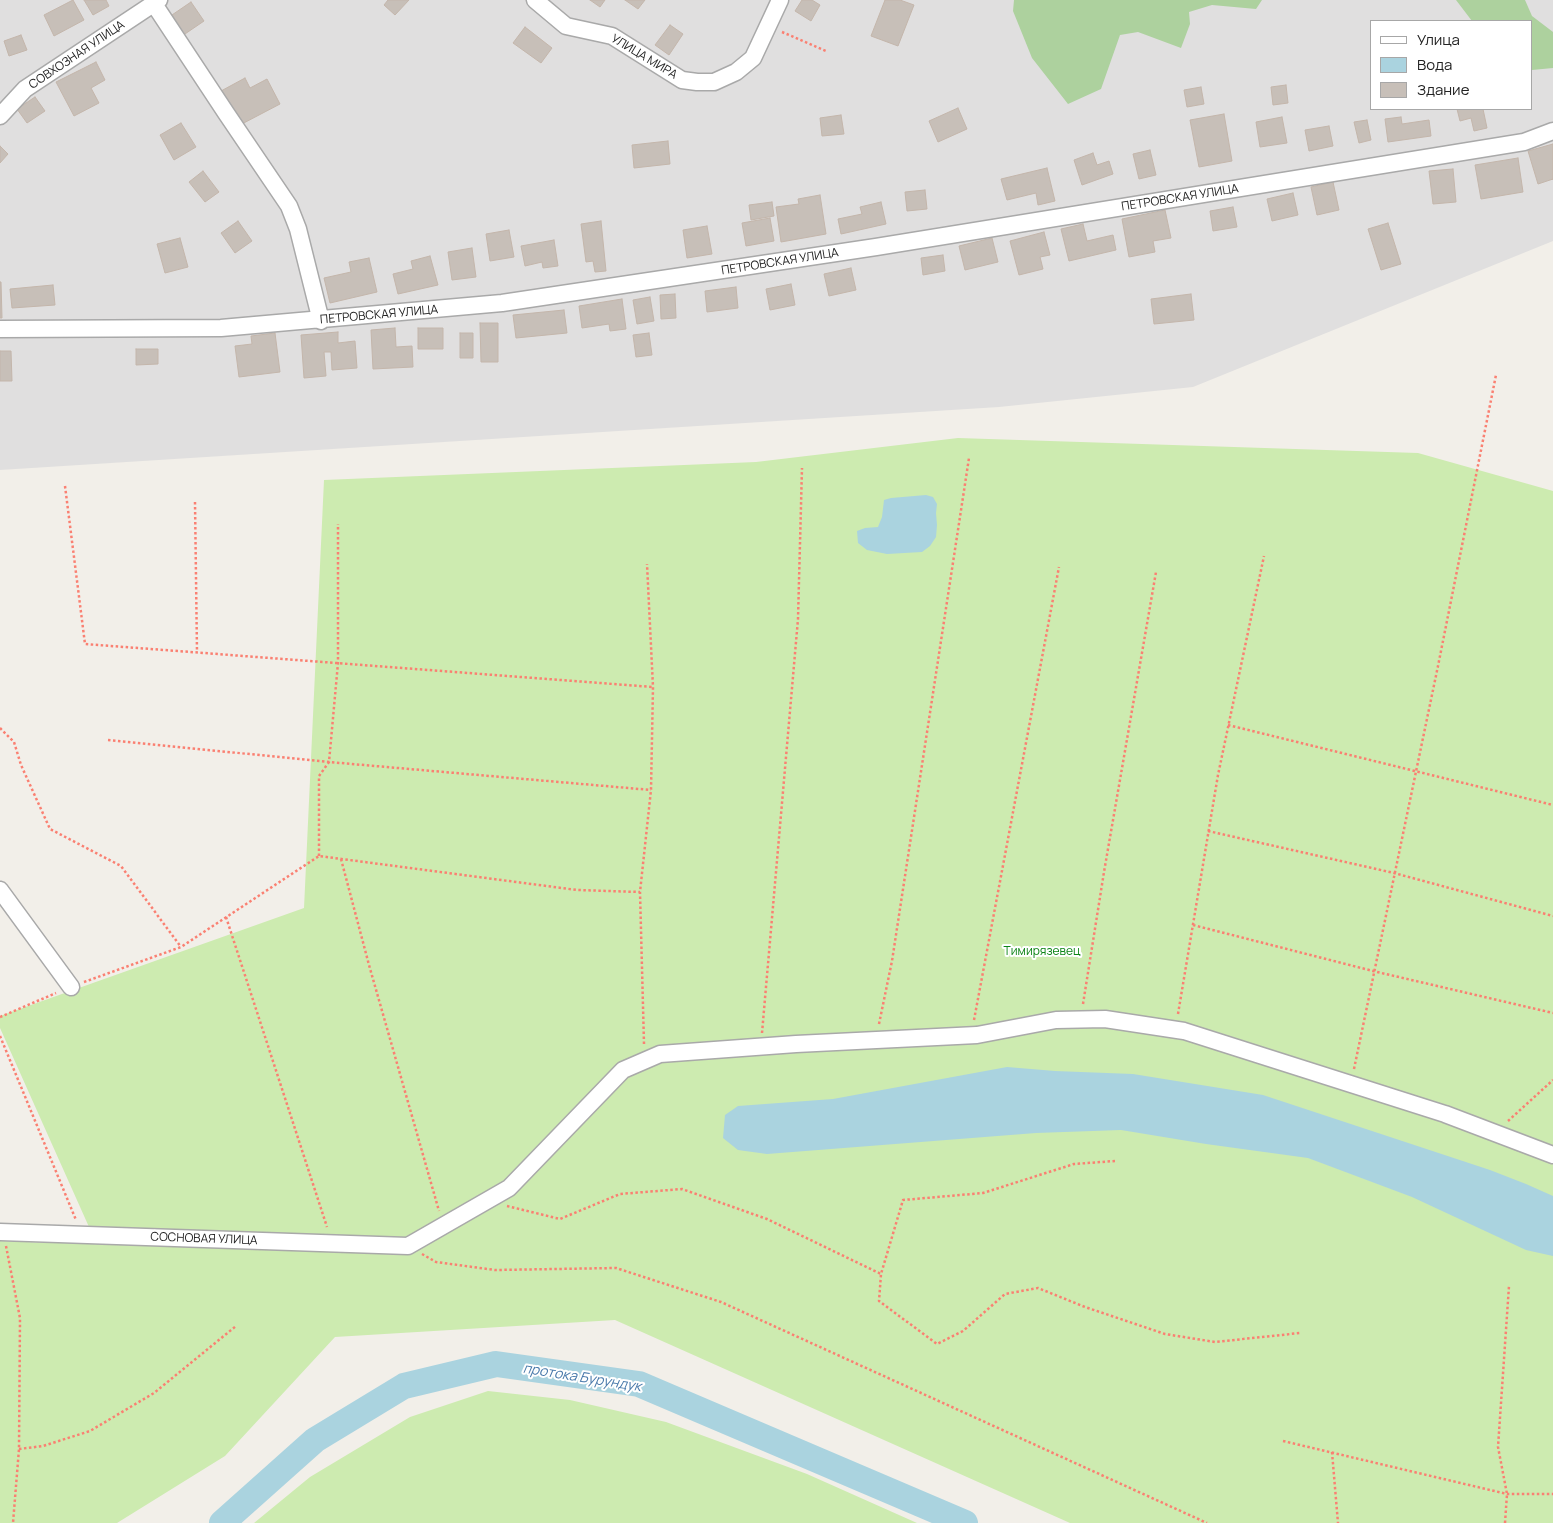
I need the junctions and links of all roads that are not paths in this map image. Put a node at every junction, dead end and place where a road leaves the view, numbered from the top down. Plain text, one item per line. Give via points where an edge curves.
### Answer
1 (535, 0) edge
2 (780, 0) edge
3 (156, 2) edge
4 (0, 116) edge
5 (1553, 131) edge
6 (321, 321) junction
7 (0, 329) edge
8 (0, 890) edge
9 (71, 987) road end
10 (1553, 1155) edge
11 (2, 1232) edge

1 - 2 street, УЛИЦА МИРА via 566,26 612,36 682,80 697,82 714,82 736,72 753,58
3 - 4 street, СОВХОЗНАЯ УЛИЦА via 25,89
3 - 6 street via 289,206 298,229
5 - 6 street, ПЕТРОВСКАЯ УЛИЦА via 1524,142 876,247 502,304
6 - 7 street, ПЕТРОВСКАЯ УЛИЦА via 221,328
8 - 9 street
10 - 11 street, СОСНОВАЯ УЛИЦА via 1445,1114 1176,1030 1105,1019 1056,1020 971,1036 660,1054 623,1070 508,1188 408,1246

